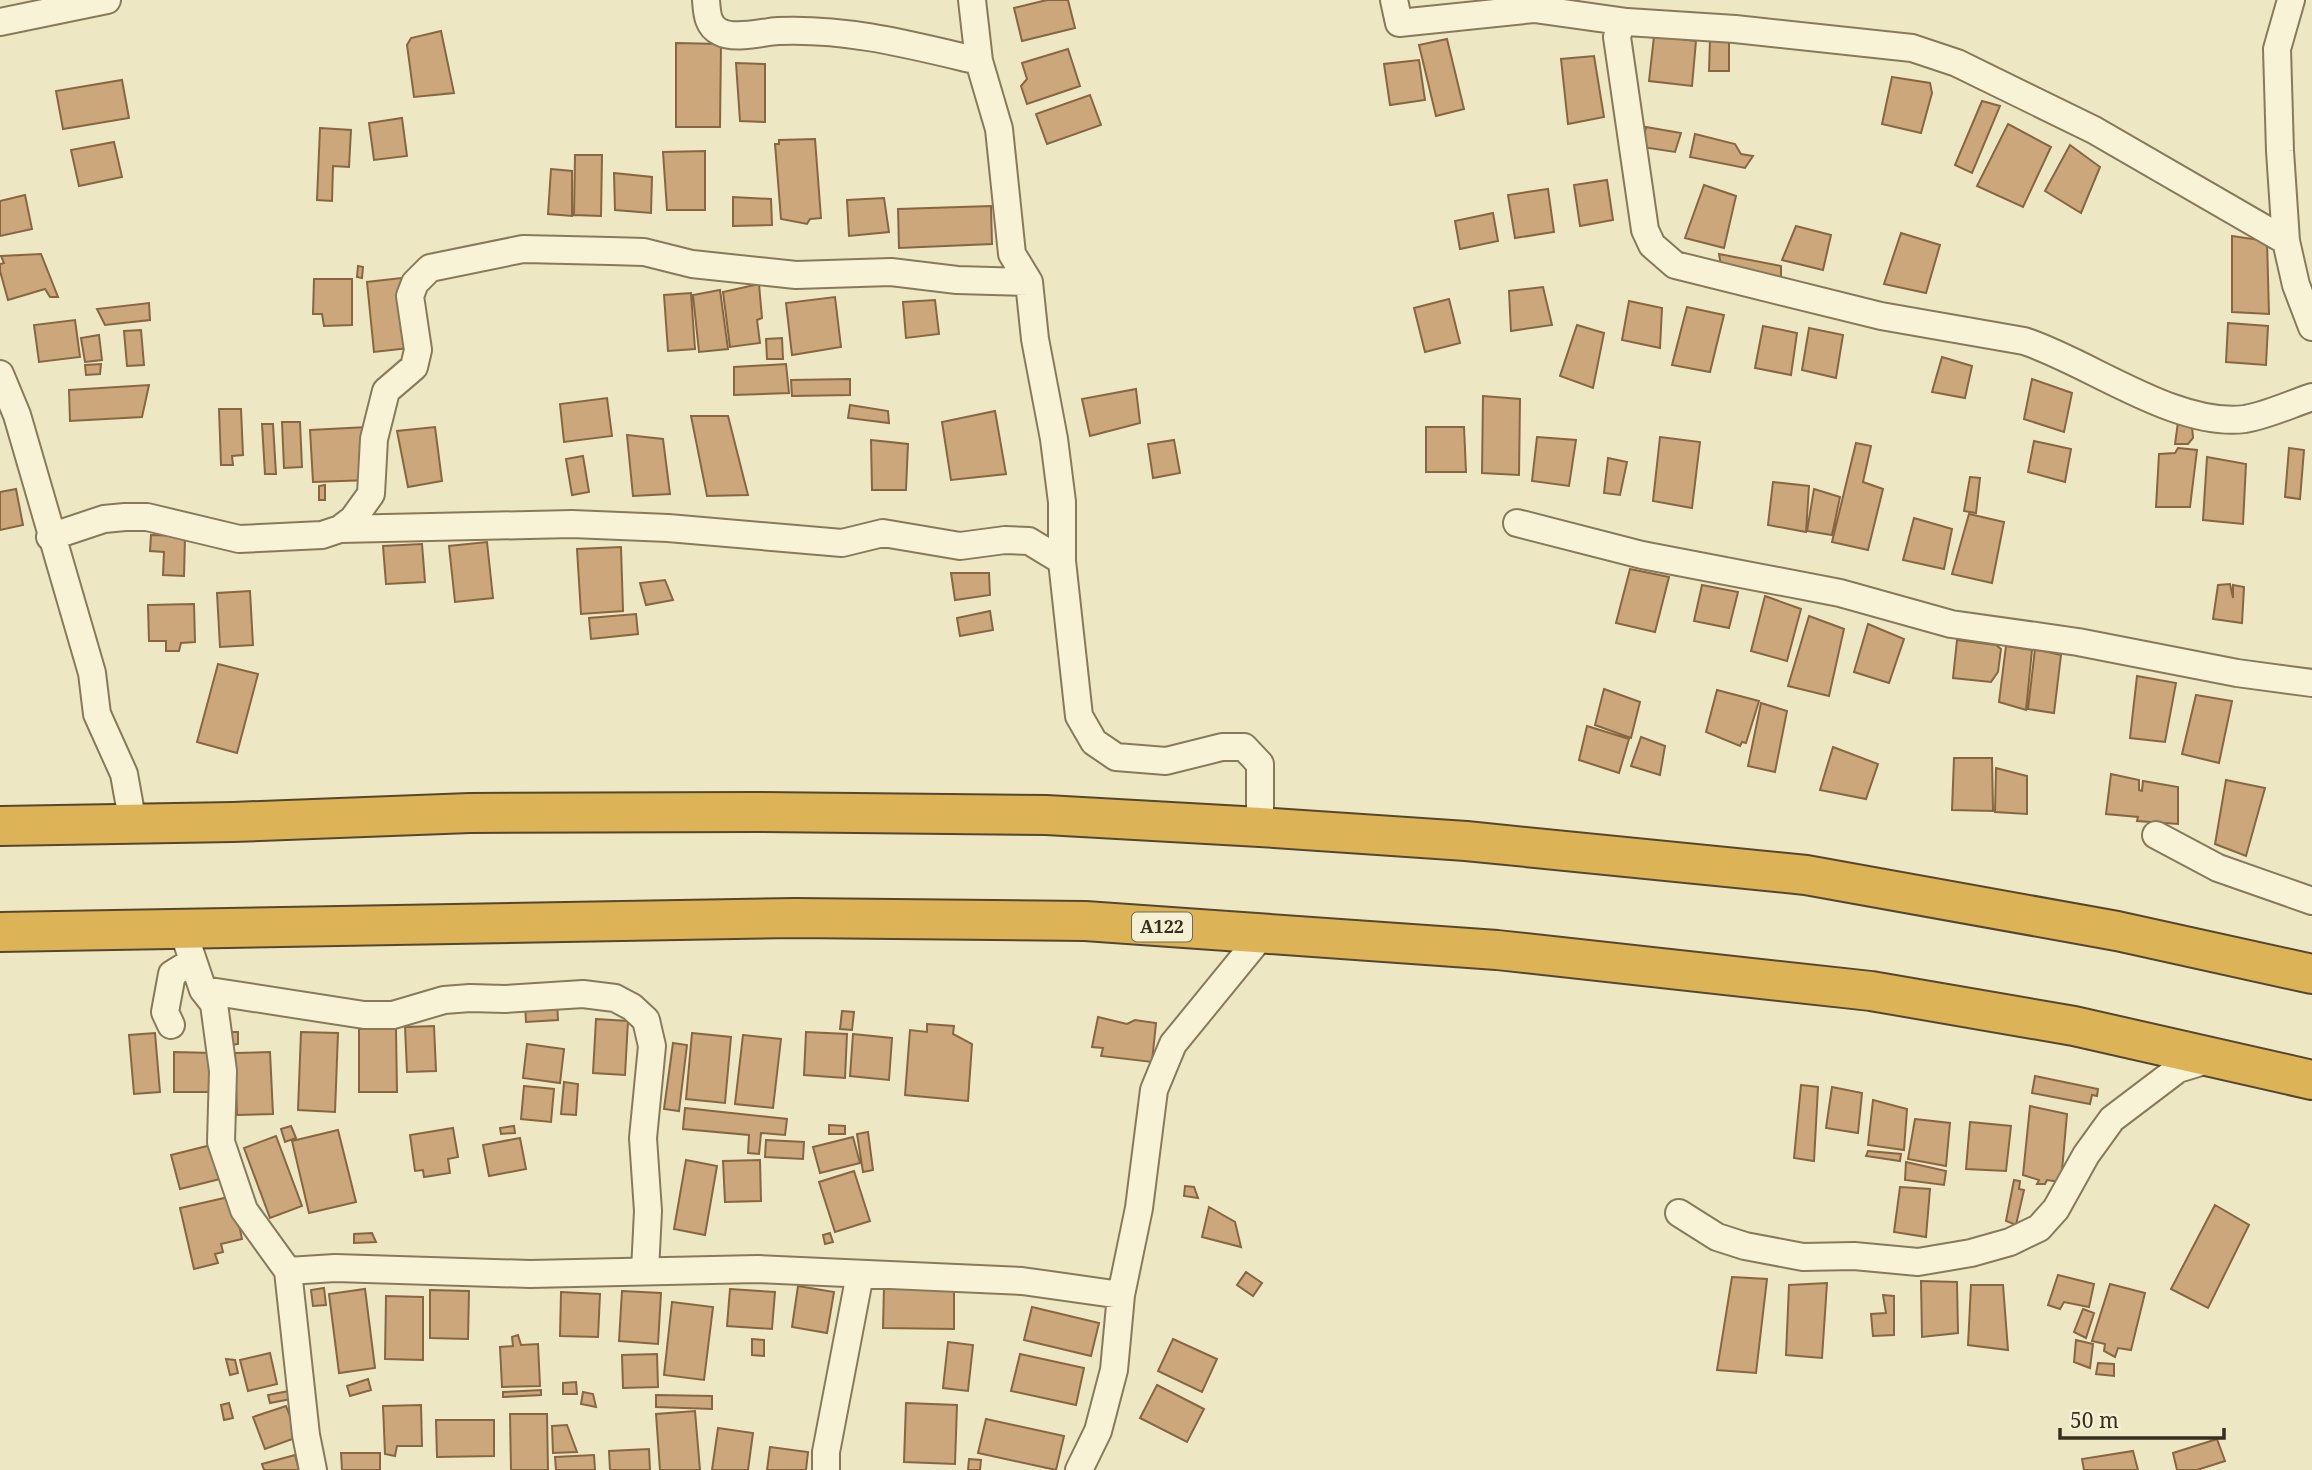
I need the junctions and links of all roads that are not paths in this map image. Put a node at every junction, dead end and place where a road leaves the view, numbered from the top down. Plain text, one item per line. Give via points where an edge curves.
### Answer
1 (107, 0) edge
2 (706, 0) edge
3 (972, 0) edge
4 (1394, 0) edge
5 (2291, 0) edge
6 (0, 22) edge
7 (1628, 22) junction
8 (979, 61) junction
9 (2286, 241) junction
10 (1029, 282) junction
11 (2312, 327) edge
12 (0, 374) edge
13 (2312, 397) edge
14 (1517, 523) dead end
15 (340, 529) junction
16 (50, 537) junction
17 (1062, 561) junction
18 (2312, 683) edge
19 (134, 824) junction
20 (0, 825) edge
21 (1260, 827) junction
22 (2157, 835) dead end
23 (2312, 901) edge
24 (0, 932) edge
25 (1262, 935) junction
26 (188, 944) junction
27 (2312, 974) edge
28 (203, 990) junction
29 (171, 1025) dead end
30 (2158, 1045) junction
31 (2216, 1058) junction
32 (2312, 1080) edge
33 (2149, 1088) junction
34 (1679, 1213) dead end
35 (288, 1271) junction
36 (645, 1271) junction
37 (860, 1274) junction
38 (1121, 1295) junction
39 (313, 1470) edge
40 (826, 1470) edge
41 (1079, 1470) edge

1 - 6 street
2 - 8 street via 707,18 729,35 840,32
3 - 8 street
4 - 7 street via 1399,23 1534,9
5 - 9 street via 2277,49 2276,80
7 - 9 street via 1887,43 1934,54 2094,130
7 - 13 street via 1617,37 1645,230 1652,245 1675,265 1881,316 2024,341 2196,414 2246,419
8 - 10 street via 999,129 1012,254
9 - 11 street
10 - 15 street via 891,272 796,275 610,251 523,249 430,268 410,296 418,350 414,367 386,391 374,439 371,494 354,519
10 - 17 street via 1062,502
12 - 16 street via 17,415
14 - 18 street via 1642,555 1840,593 1951,624
15 - 16 street via 322,535 239,539 147,517 125,517
15 - 17 street via 572,524 842,543 883,533 960,546 1029,541
16 - 19 street via 92,673 97,715 124,774
17 - 21 street via 1079,716 1094,742 1116,757 1166,761 1222,747 1244,747 1260,764
19 - 20 highway
19 - 21 highway via 470,813 769,813 1046,815
21 - 27 highway via 1466,841 1805,875 2104,929
22 - 23 street via 2218,868
24 - 26 highway, A122
25 - 26 highway, A122 via 1084,921 808,918
25 - 30 highway, A122 via 1497,950 1871,991
25 - 38 street via 1173,1044 1163,1066 1154,1090 1139,1208
26 - 28 street
26 - 29 street via 172,974 165,1012
28 - 35 street via 214,1004 223,1071 221,1142 244,1210
28 - 36 street via 364,1015 393,1015 444,1000 583,994 615,998 632,1007 646,1020 652,1045 643,1138 648,1211
30 - 31 highway, A122
30 - 33 street
31 - 32 highway, A122
31 - 33 street via 2178,1069
33 - 34 street via 2112,1119 2086,1154 2056,1209 2039,1228 1971,1253 1917,1262 1803,1257 1726,1240
35 - 36 street
35 - 39 street
36 - 37 street via 758,1269
37 - 38 street via 1022,1281
37 - 40 street
38 - 41 street via 1114,1370 1098,1431

